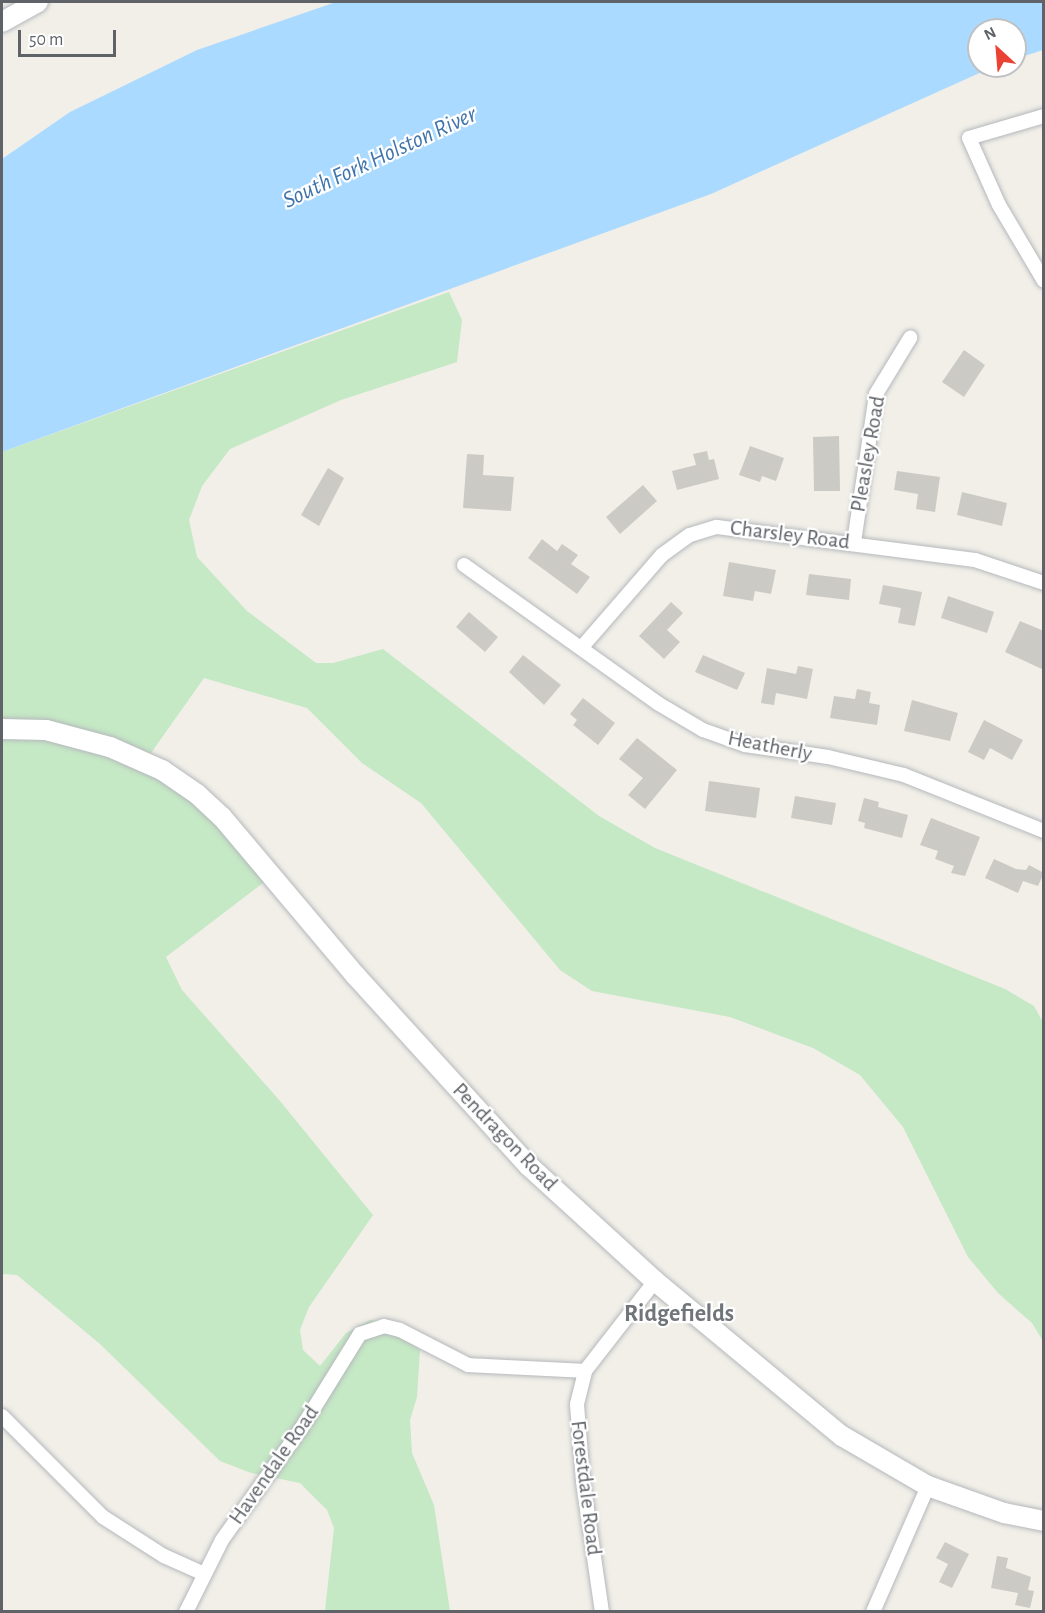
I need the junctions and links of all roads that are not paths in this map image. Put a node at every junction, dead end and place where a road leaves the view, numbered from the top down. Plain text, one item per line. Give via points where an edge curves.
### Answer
1 (38, 2) edge
2 (2, 22) edge
3 (1044, 116) edge
4 (1044, 281) edge
5 (910, 338) dead end
6 (854, 542) junction
7 (464, 565) dead end
8 (1044, 583) edge
9 (582, 647) junction
10 (2, 729) edge
11 (1044, 831) edge
12 (655, 1281) junction
13 (585, 1371) junction
14 (2, 1416) edge
15 (928, 1486) junction
16 (1044, 1521) edge
17 (202, 1573) junction
18 (186, 1611) edge
19 (602, 1611) edge
20 (873, 1611) edge

1 - 2 street
3 - 4 street via 969,138 999,205
5 - 6 street, Pleasley Road via 876,394
6 - 8 street, Charsley Road via 975,560
6 - 9 street, Charsley Road via 733,526 704,529 662,555
7 - 9 street, Heatherly
9 - 11 street, Heatherly via 702,730 745,745 828,757 904,775
10 - 12 street, Pendragon Road via 46,730 101,744 162,770 197,794 222,817 355,975 529,1166
12 - 13 street, Forestdale Road
12 - 15 street, Pendragon Road via 842,1436
13 - 17 street, Havendale Road via 468,1365 400,1330 384,1326 360,1334
13 - 19 street, Forestdale Road via 577,1404 577,1431
14 - 17 street via 103,1517 155,1551
15 - 16 street, Pendragon Road via 1004,1513
15 - 20 street
17 - 18 street, Havendale Road

